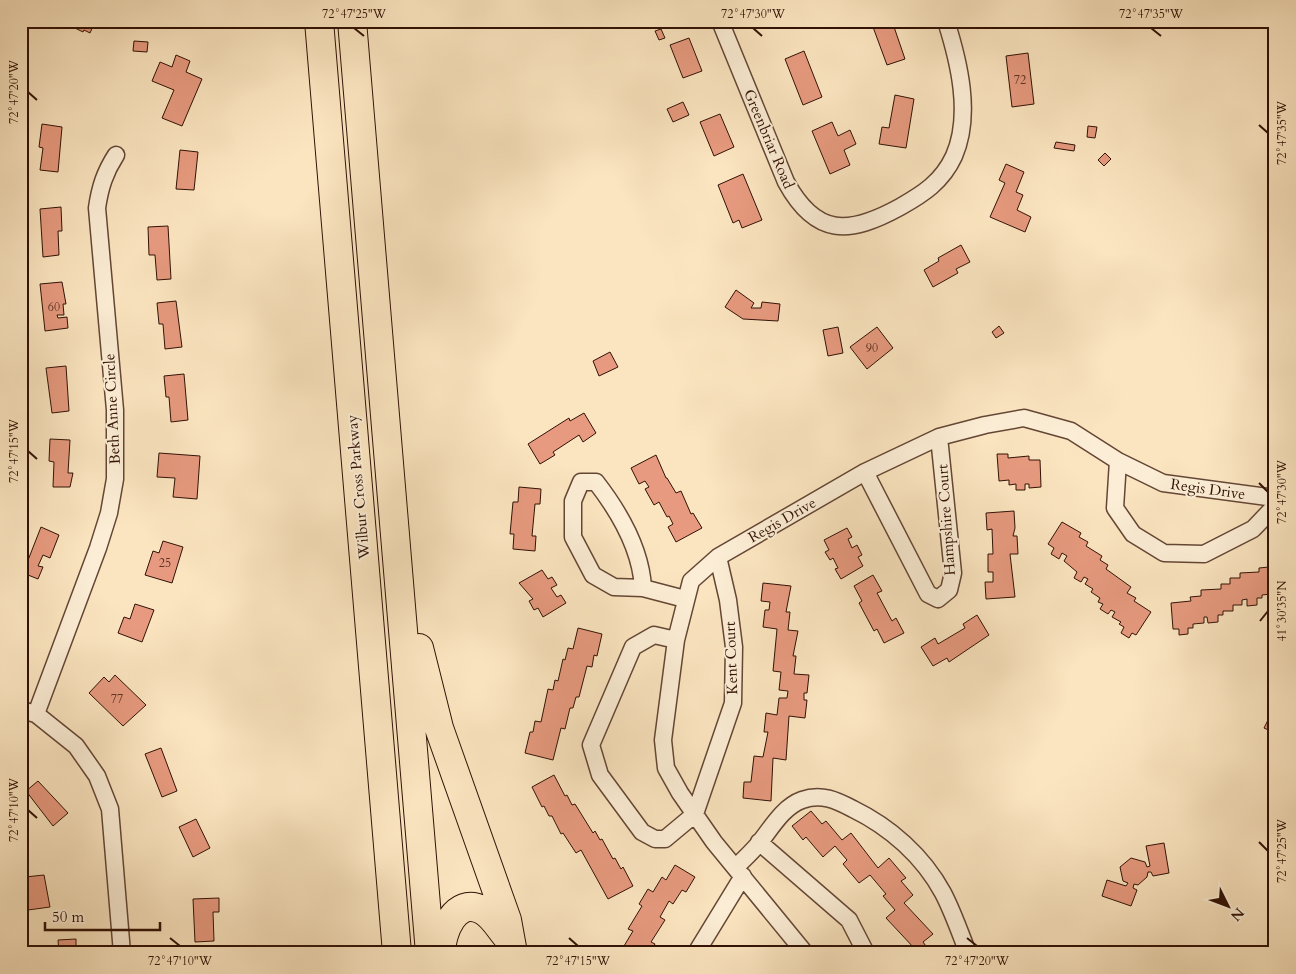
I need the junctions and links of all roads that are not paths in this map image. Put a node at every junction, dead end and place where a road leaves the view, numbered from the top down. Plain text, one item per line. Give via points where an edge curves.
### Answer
1 (319, 21) edge
2 (352, 21) edge
3 (720, 21) edge
4 (946, 21) edge
5 (116, 155) dead end
6 (939, 437) junction
7 (1118, 462) junction
8 (865, 472) junction
9 (1275, 498) edge
10 (1275, 506) edge
11 (394, 524) junction
12 (718, 557) junction
13 (643, 588) junction
14 (685, 600) junction
15 (676, 640) junction
16 (28, 712) edge
17 (695, 814) junction
18 (759, 842) junction
19 (740, 872) junction
20 (511, 946) edge
21 (801, 952) edge
22 (122, 953) edge
23 (397, 953) edge
24 (430, 953) edge
25 (442, 953) edge
26 (696, 953) edge
27 (866, 953) edge
28 (968, 953) edge

1 - 23 highway, Wilbur Cross Parkway
2 - 11 highway
3 - 4 street, Greenbriar Road via 795,200 808,214 824,223 841,227 880,218 928,191 943,175 954,155 961,129 962,104 957,63
5 - 16 street, Beth Anne Circle via 106,172 97,208 115,410 115,479 98,548
6 - 7 street, Regis Drive via 1024,418 1071,431
6 - 8 street, Regis Drive
6 - 8 street, Hampshire Court via 953,573 949,590 938,599 928,594
7 - 9 street, Regis Drive via 1163,483
7 - 10 street via 1115,508 1132,534 1164,553 1204,554 1253,530
8 - 12 street, Regis Drive
11 - 20 highway via 410,574 418,646 431,700 507,920
11 - 24 highway
12 - 14 street, Regis Drive via 691,581
12 - 17 street, Kent Court via 734,647 733,703
13 - 13 street via 638,552 608,498 596,482 581,482 573,501 573,537 593,576 614,587
13 - 14 street
14 - 15 street, Regis Drive
15 - 17 street, Regis Drive via 663,740 666,768
15 - 17 street via 654,635 634,647 591,745 600,775 642,832 655,839 665,839
16 - 22 street via 76,746 97,776 110,809
17 - 19 street, Regis Drive
18 - 19 street
18 - 27 street via 849,920
18 - 28 street via 775,820 801,800 817,796 834,799 875,820 918,858 943,892
19 - 21 street, Regis Drive
19 - 26 street
20 - 25 highway via 487,913 478,908 465,909 453,916 445,927

